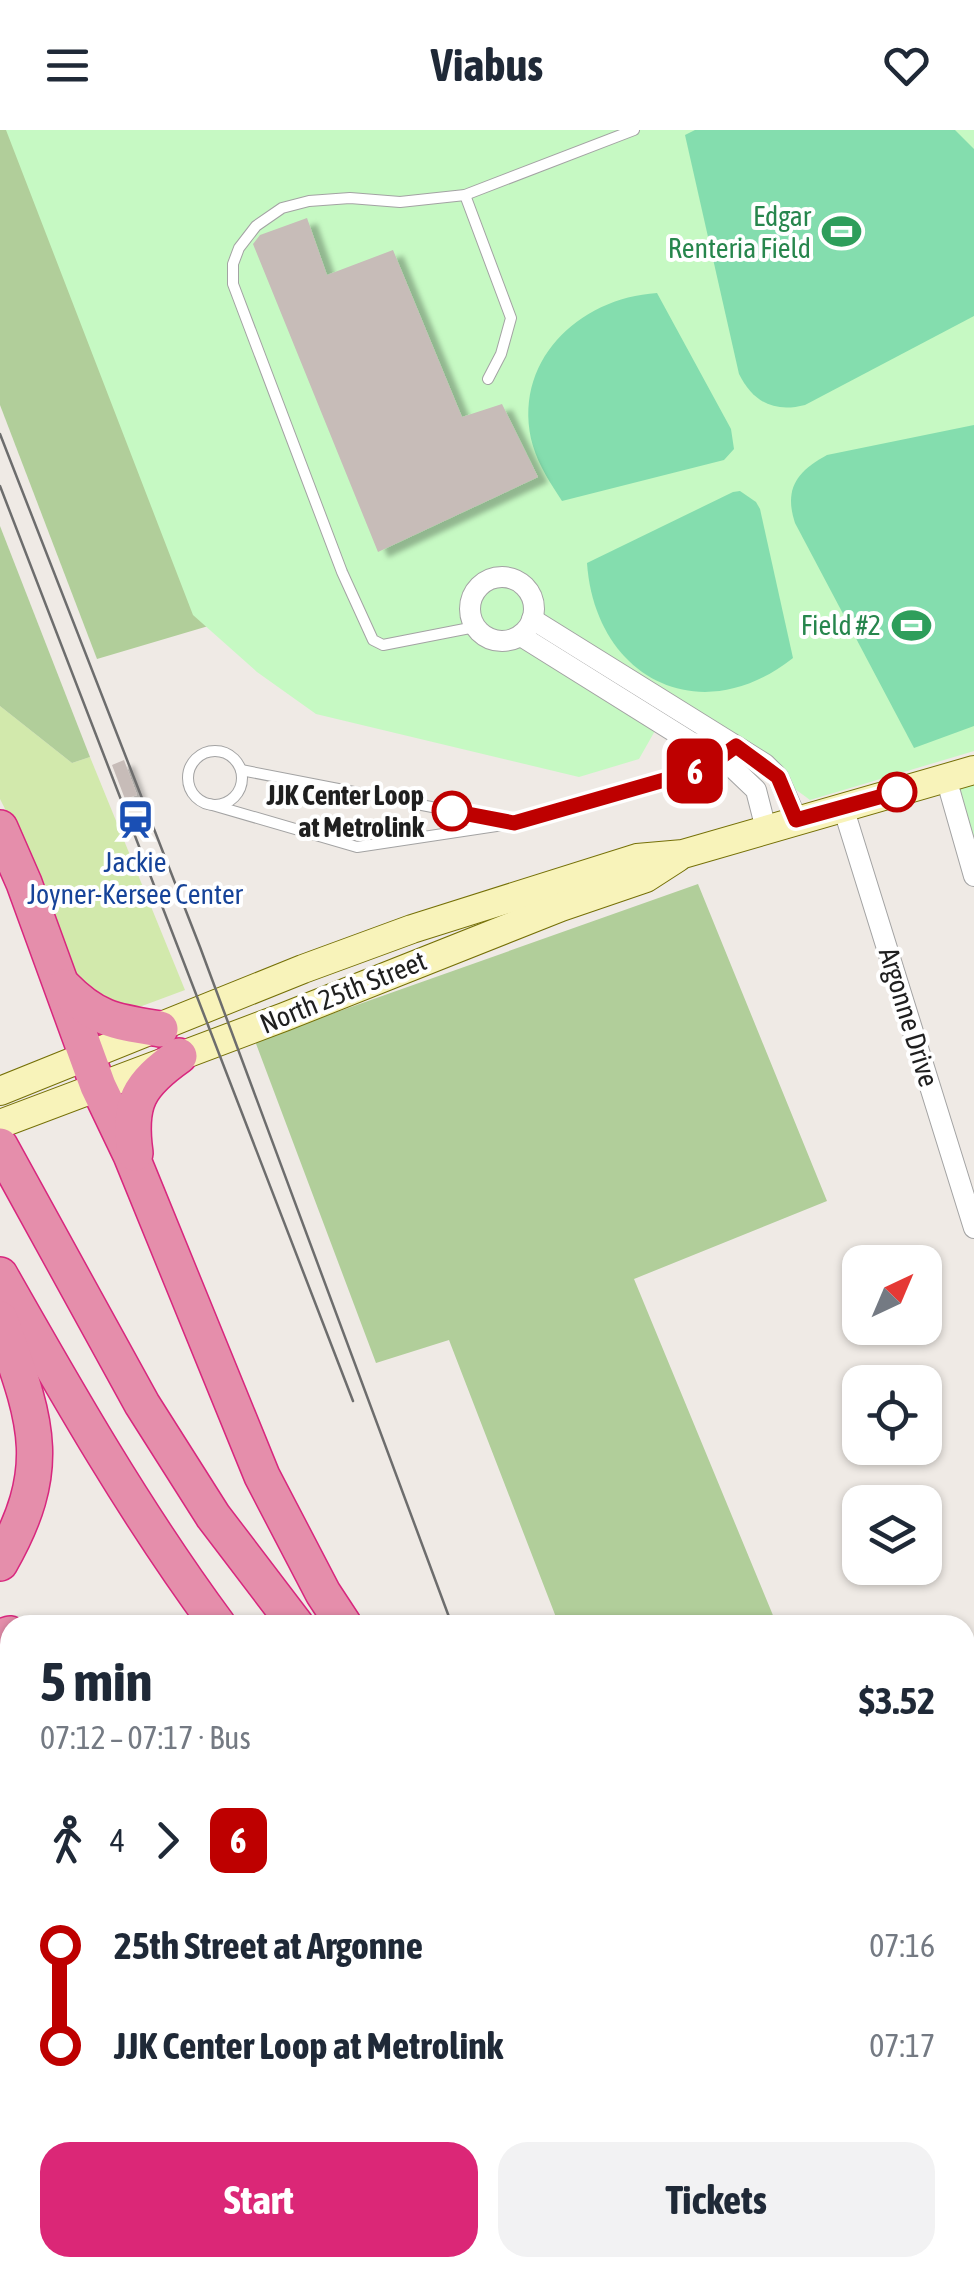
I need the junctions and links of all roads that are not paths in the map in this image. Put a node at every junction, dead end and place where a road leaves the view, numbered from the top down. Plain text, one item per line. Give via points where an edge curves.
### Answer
1 (634, 130) edge
2 (466, 195) junction
3 (488, 378) dead end
4 (475, 627) junction
5 (527, 628) junction
6 (736, 746) junction
7 (719, 760) junction
8 (241, 770) junction
9 (974, 770) edge
10 (946, 778) junction
11 (209, 804) junction
12 (843, 807) junction
13 (796, 820) junction
14 (514, 823) junction
15 (0, 828) edge
16 (766, 829) junction
17 (974, 876) edge
18 (60, 983) junction
19 (169, 1042) junction
20 (93, 1072) junction
21 (0, 1090) edge
22 (0, 1124) edge
23 (0, 1146) edge
24 (136, 1169) junction
25 (974, 1228) edge
26 (0, 1275) edge
27 (0, 1319) edge
28 (0, 1563) edge
29 (211, 1615) edge
30 (288, 1615) edge
31 (338, 1615) edge

1 - 2 lane
2 - 3 lane via 511,318
2 - 4 lane via 400,202 350,198 282,208 239,248 233,284 373,640 383,645
4 - 5 street via 501,641
4 - 5 street via 473,592 489,578 504,576 526,586 533,600
5 - 6 street
5 - 7 street
6 - 7 lane
6 - 13 street via 778,777
7 - 14 lane
7 - 16 street via 756,790
8 - 11 lane via 232,799
8 - 11 lane via 220,751 196,759 190,786
8 - 14 lane
9 - 10 main road, North 25th Street
10 - 12 main road, North 25th Street
10 - 17 street
11 - 14 lane via 357,847
12 - 13 main road, North 25th Street
12 - 25 street, Argonne Drive
13 - 16 main road, North 25th Street
15 - 18 highway
16 - 19 main road, North 25th Street via 683,854 646,878
18 - 19 highway via 102,1018
18 - 20 highway
19 - 20 main road, North 25th Street
19 - 24 highway via 134,1104
20 - 21 main road, North 25th Street
20 - 22 main road, North 25th Street
20 - 24 highway
23 - 30 highway via 160,1432
24 - 31 highway via 262,1476
26 - 29 highway via 97,1445
27 - 28 highway via 24,1388 36,1457 32,1492

